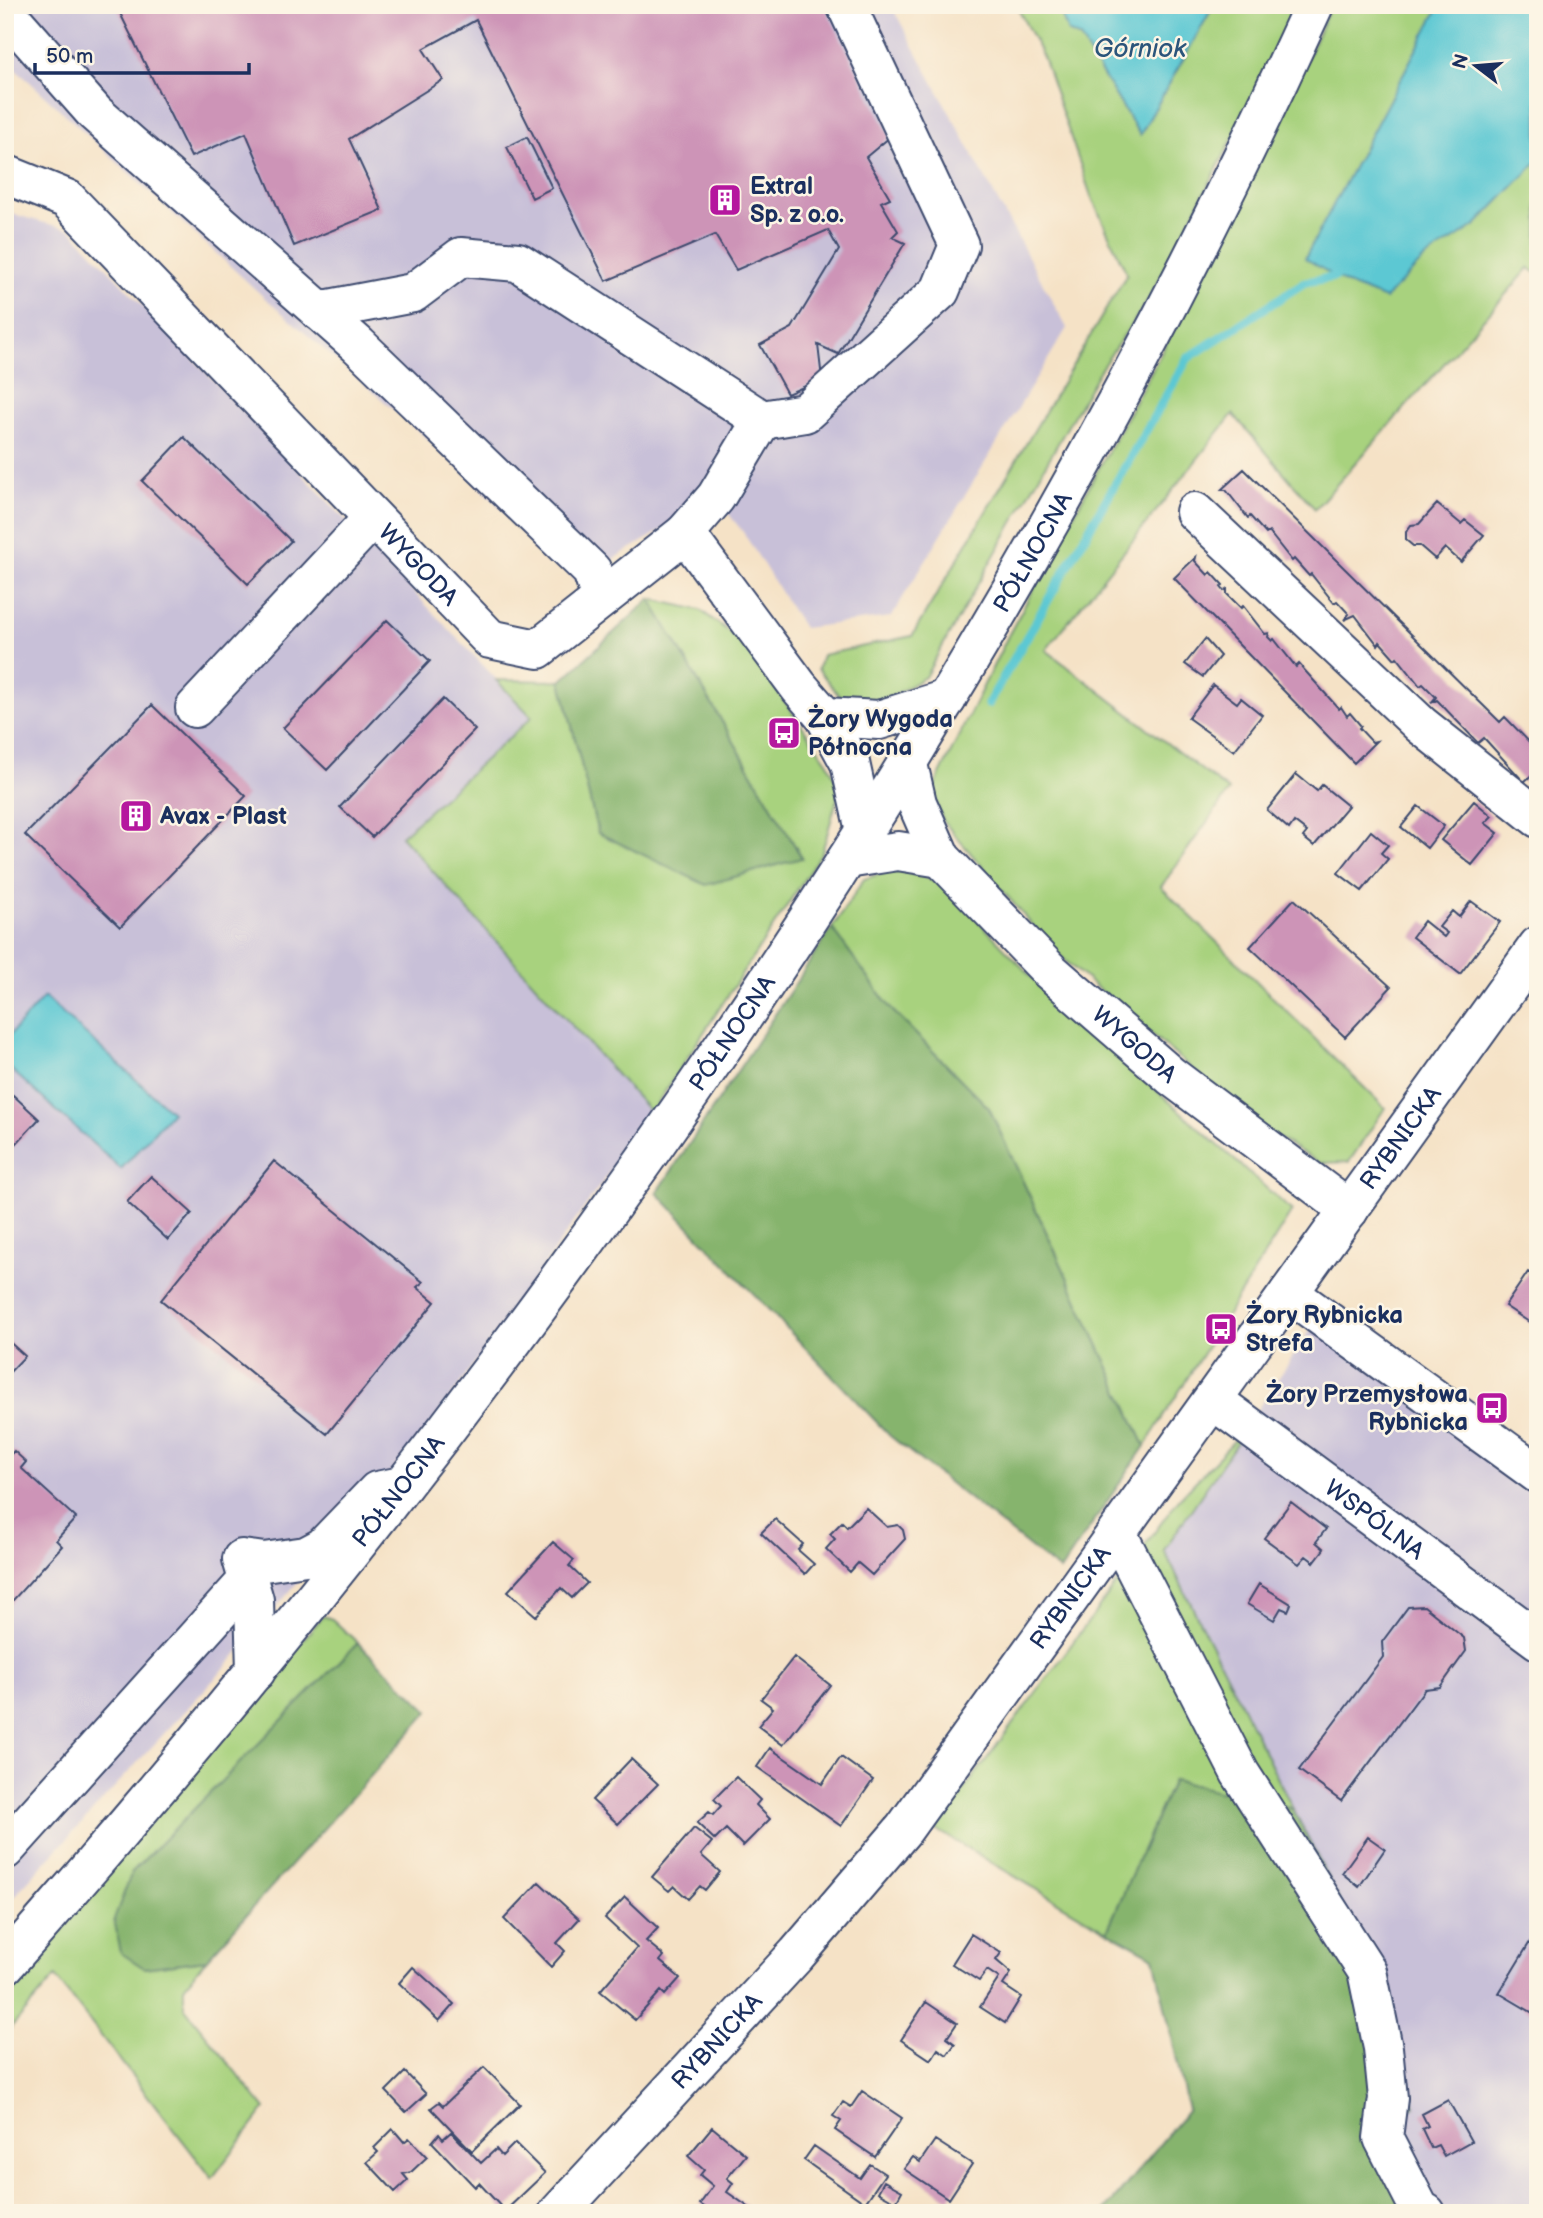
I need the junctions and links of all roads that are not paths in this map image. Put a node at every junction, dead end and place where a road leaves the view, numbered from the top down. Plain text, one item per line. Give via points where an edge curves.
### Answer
1 (846, 5) edge
2 (1314, 5) edge
3 (5, 11) edge
4 (5, 174) edge
5 (319, 311) junction
6 (762, 420) junction
7 (1195, 512) dead end
8 (373, 518) junction
9 (685, 533) junction
10 (601, 599) junction
11 (947, 699) junction
12 (195, 708) dead end
13 (825, 717) junction
14 (908, 764) junction
15 (1538, 818) edge
16 (856, 845) junction
17 (941, 858) junction
18 (1538, 946) edge
19 (1349, 1210) junction
20 (1289, 1293) junction
21 (1213, 1400) junction
22 (1538, 1474) edge
23 (404, 1486) junction
24 (1118, 1535) junction
25 (245, 1569) junction
26 (1538, 1640) edge
27 (256, 1671) junction
28 (5, 1850) edge
29 (5, 1965) edge
30 (558, 2213) edge
31 (1426, 2213) edge

1 - 6 street via 958,245 940,291 816,404 805,413
2 - 11 street, PÓŁNOCNA via 1111,412
3 - 5 street via 95,113
4 - 8 street, WYGODA via 67,199
5 - 6 street via 413,293 461,257 518,262
5 - 10 street via 592,571
6 - 9 street, WYGODA via 716,497
7 - 15 street via 1421,724
8 - 10 street, WYGODA via 489,639 538,649
8 - 12 street
9 - 10 street, WYGODA
9 - 13 street
11 - 13 street via 879,720
11 - 14 street, PÓŁNOCNA
13 - 16 street via 850,763
14 - 16 street, PÓŁNOCNA
14 - 17 street, WYGODA via 919,810
16 - 17 street
16 - 23 street, PÓŁNOCNA via 608,1216
17 - 19 street, WYGODA via 1051,971 1161,1068
18 - 19 street, RYBNICKA
19 - 20 street, RYBNICKA
20 - 21 street, RYBNICKA
20 - 22 street
21 - 24 street, RYBNICKA
21 - 26 street, WSPÓLNA
23 - 25 street via 377,1491 323,1548
23 - 27 street, PÓŁNOCNA
24 - 30 street, RYBNICKA via 904,1829
24 - 31 street via 1240,1773 1367,1971 1388,2098 1383,2138 1420,2210
25 - 27 street via 257,1623
25 - 28 street
27 - 29 street, PÓŁNOCNA

